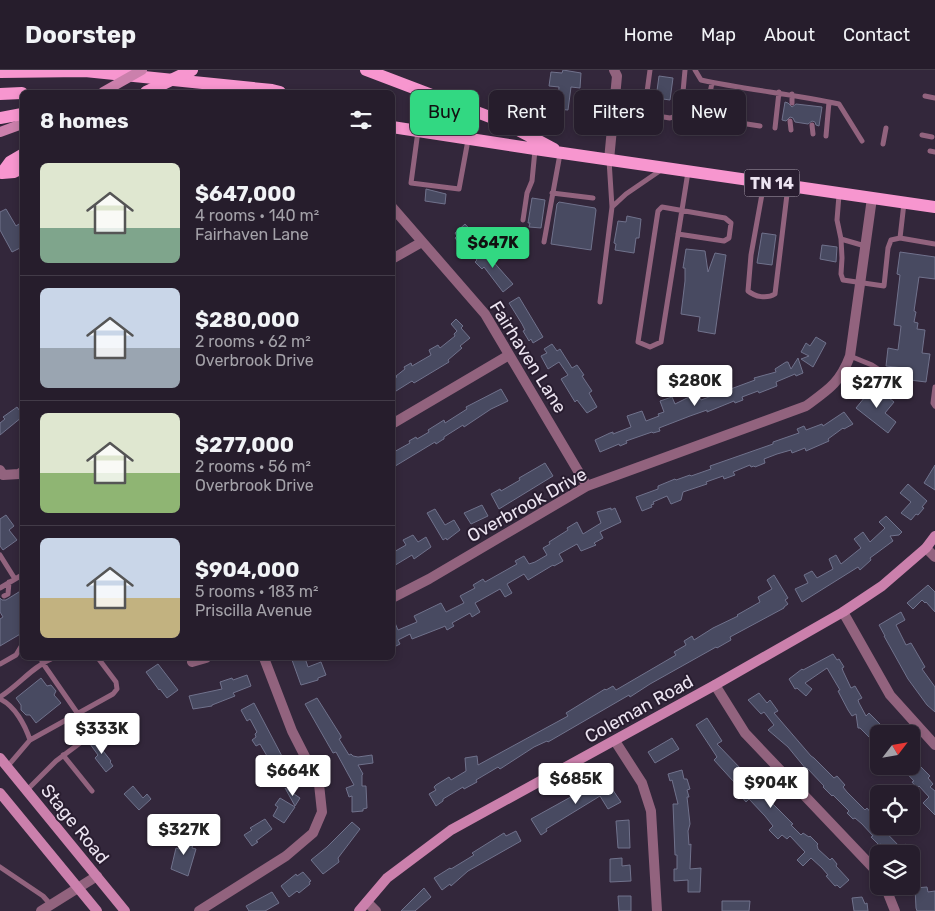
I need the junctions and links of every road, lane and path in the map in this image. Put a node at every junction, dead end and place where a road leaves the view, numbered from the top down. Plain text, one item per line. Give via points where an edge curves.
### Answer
1 (142, 70) edge
2 (192, 70) edge
3 (366, 70) edge
4 (614, 70) edge
5 (650, 70) edge
6 (685, 70) edge
7 (695, 70) edge
8 (0, 72) edge
9 (712, 82) junction
10 (107, 90) edge
11 (150, 90) edge
12 (272, 90) edge
13 (683, 90) edge
14 (710, 90) edge
15 (779, 92) junction
16 (0, 94) edge
17 (20, 94) edge
18 (792, 94) junction
19 (925, 96) dead end
20 (935, 98) edge
21 (816, 99) junction
22 (829, 102) junction
23 (792, 103) dead end
24 (814, 106) dead end
25 (20, 114) edge
26 (673, 117) edge
27 (0, 118) edge
28 (790, 121) dead end
29 (746, 124) edge
30 (812, 124) dead end
31 (20, 125) edge
32 (760, 126) dead end
33 (395, 127) edge
34 (775, 128) dead end
35 (886, 128) dead end
36 (410, 130) edge
37 (791, 130) dead end
38 (0, 132) edge
39 (813, 134) dead end
40 (922, 134) dead end
41 (417, 135) edge
42 (447, 135) edge
43 (826, 136) dead end
44 (932, 137) dead end
45 (468, 138) junction
46 (862, 141) dead end
47 (883, 144) dead end
48 (535, 149) junction
49 (560, 153) junction
50 (20, 156) edge
51 (609, 160) junction
52 (665, 168) junction
53 (20, 169) edge
54 (688, 171) junction
55 (1, 173) edge
56 (764, 182) junction
57 (788, 186) junction
58 (552, 193) junction
59 (839, 193) junction
60 (593, 198) dead end
61 (872, 198) junction
62 (904, 202) junction
63 (612, 207) junction
64 (935, 207) edge
65 (395, 210) edge
66 (682, 210) junction
67 (523, 220) dead end
68 (678, 234) junction
69 (900, 238) junction
70 (841, 239) junction
71 (422, 242) junction
72 (544, 242) dead end
73 (935, 244) edge
74 (865, 246) junction
75 (395, 257) edge
76 (860, 282) junction
77 (600, 302) dead end
78 (509, 354) junction
79 (850, 356) junction
80 (906, 387) dead end
81 (935, 387) edge
82 (935, 406) edge
83 (395, 422) edge
84 (0, 470) edge
85 (20, 473) edge
86 (587, 486) junction
87 (935, 536) edge
88 (926, 548) junction
89 (0, 555) edge
90 (935, 557) edge
91 (20, 576) edge
92 (12, 581) junction
93 (0, 588) edge
94 (4, 596) dead end
95 (395, 596) edge
96 (843, 612) junction
97 (20, 648) edge
98 (48, 660) edge
99 (100, 660) edge
100 (199, 660) edge
101 (265, 660) edge
102 (42, 662) junction
103 (192, 662) dead end
104 (0, 664) edge
105 (715, 685) junction
106 (0, 698) edge
107 (78, 714) junction
108 (30, 740) junction
109 (615, 740) junction
110 (80, 743) dead end
111 (935, 745) edge
112 (63, 755) junction
113 (0, 758) edge
114 (8, 768) junction
115 (26, 790) junction
116 (92, 791) dead end
117 (0, 793) edge
118 (870, 865) edge
119 (0, 867) edge
120 (97, 876) junction
121 (78, 889) junction
122 (889, 895) edge
123 (367, 902) junction
124 (51, 905) junction
125 (41, 911) edge
126 (97, 911) edge
127 (126, 911) edge
128 (199, 911) edge
129 (359, 911) edge
130 (376, 911) edge
131 (657, 911) edge
132 (895, 911) edge

1 - 10 main road, bridge
2 - 11 main road, bridge
3 - 49 main road via 503,122
4 - 51 street via 617,76
5 - 26 lane via 644,114
6 - 13 lane
7 - 9 lane via 701,80
8 - 12 main road via 85,71
9 - 14 lane
9 - 15 lane
15 - 18 lane
15 - 34 lane
16 - 17 main road
18 - 21 lane
18 - 23 lane
19 - 20 lane
21 - 22 lane
21 - 24 lane
22 - 43 lane
22 - 46 lane via 839,104
25 - 27 main road
28 - 37 lane
29 - 32 lane
30 - 39 lane
31 - 38 main road
33 - 36 main road, TN 14
35 - 47 lane
40 - 44 lane
41 - 45 lane via 411,183 459,189
42 - 45 main road, TN 14
45 - 48 main road, TN 14
48 - 49 main road, TN 14
48 - 67 lane
49 - 51 main road, TN 14
49 - 58 lane
50 - 55 main road
51 - 52 main road, TN 14
51 - 63 lane
52 - 54 main road, TN 14
52 - 63 lane
53 - 55 main road
54 - 56 main road, TN 14
54 - 66 lane
56 - 57 main road, TN 14
56 - 57 lane via 751,255 748,291 753,295 770,297 775,294
57 - 59 main road, TN 14
58 - 60 lane
58 - 72 lane
59 - 61 main road, TN 14
59 - 70 lane via 837,220
61 - 62 main road, TN 14
61 - 74 street, Overbrook Drive
62 - 64 main road, TN 14
62 - 69 lane
63 - 77 lane
65 - 71 street, Fairhaven Lane
66 - 68 lane
66 - 68 lane via 725,218 731,223 729,238 724,241
66 - 68 lane via 662,207 658,212 638,342 650,347 661,342
69 - 73 lane
69 - 76 lane via 889,243 884,286
70 - 74 lane
70 - 76 lane via 840,274 843,280
71 - 75 street
71 - 78 street, Fairhaven Lane via 485,314
74 - 76 street, Overbrook Drive
76 - 79 street, Overbrook Drive
78 - 83 street
78 - 86 street, Fairhaven Lane
79 - 80 lane via 872,365
79 - 86 street, Overbrook Drive via 844,373 806,406
81 - 82 lane
84 - 85 street via 3,475
86 - 95 street, Overbrook Drive
87 - 88 main road, Coleman Road
88 - 90 street
88 - 96 main road, Coleman Road via 882,586
89 - 92 lane
91 - 92 lane
92 - 93 lane
92 - 94 lane via 8,594
96 - 105 main road, Coleman Road
96 - 111 street via 890,696
97 - 104 lane via 16,655
98 - 102 lane
99 - 107 lane via 116,682 117,689
100 - 103 street
101 - 128 street via 292,731 319,784 322,812 312,833 286,856
102 - 106 lane
102 - 107 lane
105 - 109 main road, Coleman Road
105 - 118 street via 745,734
106 - 108 lane via 19,717
107 - 108 lane
108 - 114 lane
109 - 123 main road, Coleman Road via 451,830 387,878
109 - 131 street via 642,783 651,811
110 - 112 lane
112 - 115 lane
112 - 116 lane
113 - 114 main road, Stage Road
114 - 115 main road, Stage Road
115 - 120 main road, Stage Road
117 - 121 main road
119 - 124 lane
120 - 121 street
120 - 127 main road, Stage Road
121 - 124 street
121 - 126 main road
122 - 132 street
123 - 129 main road, Coleman Road
123 - 130 street
124 - 125 street

